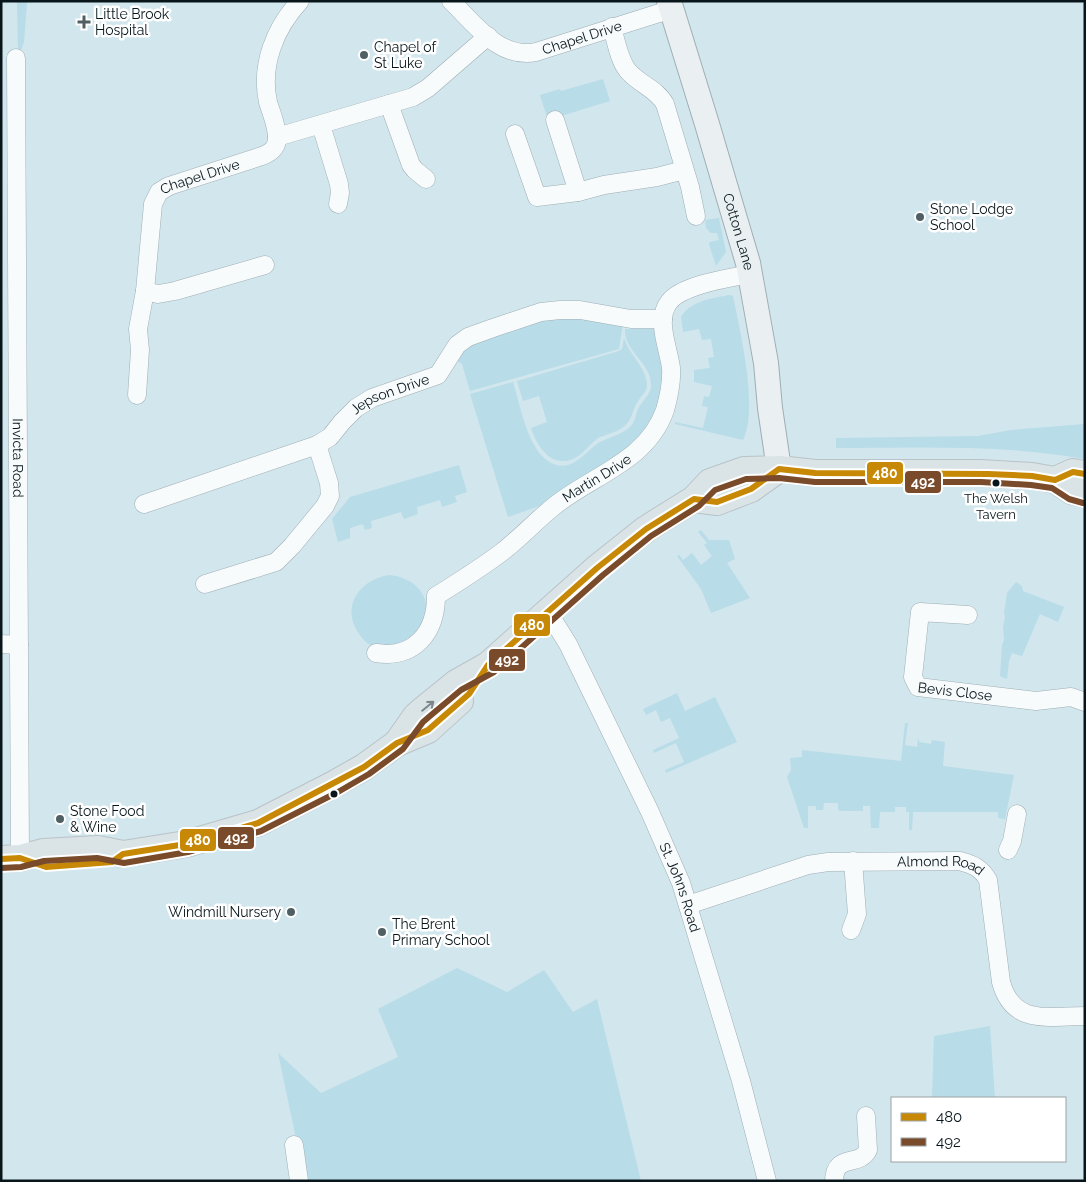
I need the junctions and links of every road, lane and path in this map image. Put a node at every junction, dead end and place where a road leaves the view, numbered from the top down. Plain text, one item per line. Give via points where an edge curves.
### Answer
1 (300, 1) edge
2 (451, 1) edge
3 (670, 5) edge
4 (612, 27) junction
5 (488, 36) junction
6 (16, 58) dead end
7 (389, 104) junction
8 (555, 120) dead end
9 (321, 125) junction
10 (514, 134) dead end
11 (277, 137) junction
12 (684, 170) junction
13 (426, 179) dead end
14 (578, 192) junction
15 (338, 204) dead end
16 (696, 216) dead end
17 (265, 265) dead end
18 (750, 274) junction
19 (145, 291) junction
20 (663, 319) junction
21 (137, 394) dead end
22 (316, 445) junction
23 (779, 469) junction
24 (1085, 474) edge
25 (1055, 480) junction
26 (1085, 494) edge
27 (144, 504) dead end
28 (205, 584) dead end
29 (548, 612) junction
30 (968, 615) dead end
31 (1, 644) edge
32 (19, 645) junction
33 (376, 653) dead end
34 (1085, 702) edge
35 (1018, 814) dead end
36 (1008, 850) dead end
37 (11, 858) edge
38 (853, 861) junction
39 (688, 905) junction
40 (851, 930) dead end
41 (1085, 1016) edge
42 (866, 1116) dead end
43 (294, 1145) dead end
44 (299, 1181) edge
45 (767, 1181) edge
46 (834, 1181) edge

1 - 11 street via 280,27 267,66 267,96
2 - 5 street, Chapel Drive
3 - 4 street, Chapel Drive
3 - 18 main road, Cotton Lane
4 - 5 street, Chapel Drive via 524,54 505,49
4 - 12 street via 626,68 664,102
5 - 7 street via 422,93
6 - 32 street, Invicta Road
7 - 9 street
7 - 13 street via 411,165
8 - 14 street
9 - 11 street
9 - 15 street via 339,184
10 - 14 street via 537,197
11 - 19 street, Chapel Drive via 268,154 169,186 157,194 153,204
12 - 14 street
12 - 16 street
17 - 19 street via 175,291 158,294
18 - 20 street via 704,284 678,294 668,303
18 - 23 main road, Cotton Lane via 766,363
19 - 21 street via 138,329
20 - 22 street, Jepson Drive via 631,319 580,310 560,310 541,312 493,328 464,339 434,377 372,398 356,408 330,437
20 - 33 street, Martin Drive via 671,369 670,385 664,412 647,440 617,467 553,507 500,553 436,596 435,612 419,643 394,654
22 - 27 street, Jepson Drive
22 - 28 street via 330,496 319,513 276,562
23 - 25 main road via 815,473 988,474
23 - 29 main road via 751,489 717,502 694,499 646,529 596,568
24 - 25 main road via 1073,472
25 - 26 main road via 1072,492
29 - 37 main road via 488,665 456,683 424,709 397,743 364,767 258,823 186,844 123,854 112,862 46,867
29 - 39 street, St. Johns Road via 568,644 650,812
30 - 34 street, Bevis Close via 920,612 914,677 918,687 1036,701 1071,697
31 - 32 street
32 - 37 street, Invicta Road
35 - 36 street
38 - 39 street, Almond Road via 808,865
38 - 40 street via 857,914
38 - 41 street, Almond Road via 960,862 973,864 982,870 991,892 1001,982 1012,1005 1022,1013 1038,1016
39 - 45 street, St. Johns Road via 741,1081
42 - 46 street via 868,1150 861,1158 842,1162 836,1168
43 - 44 street

